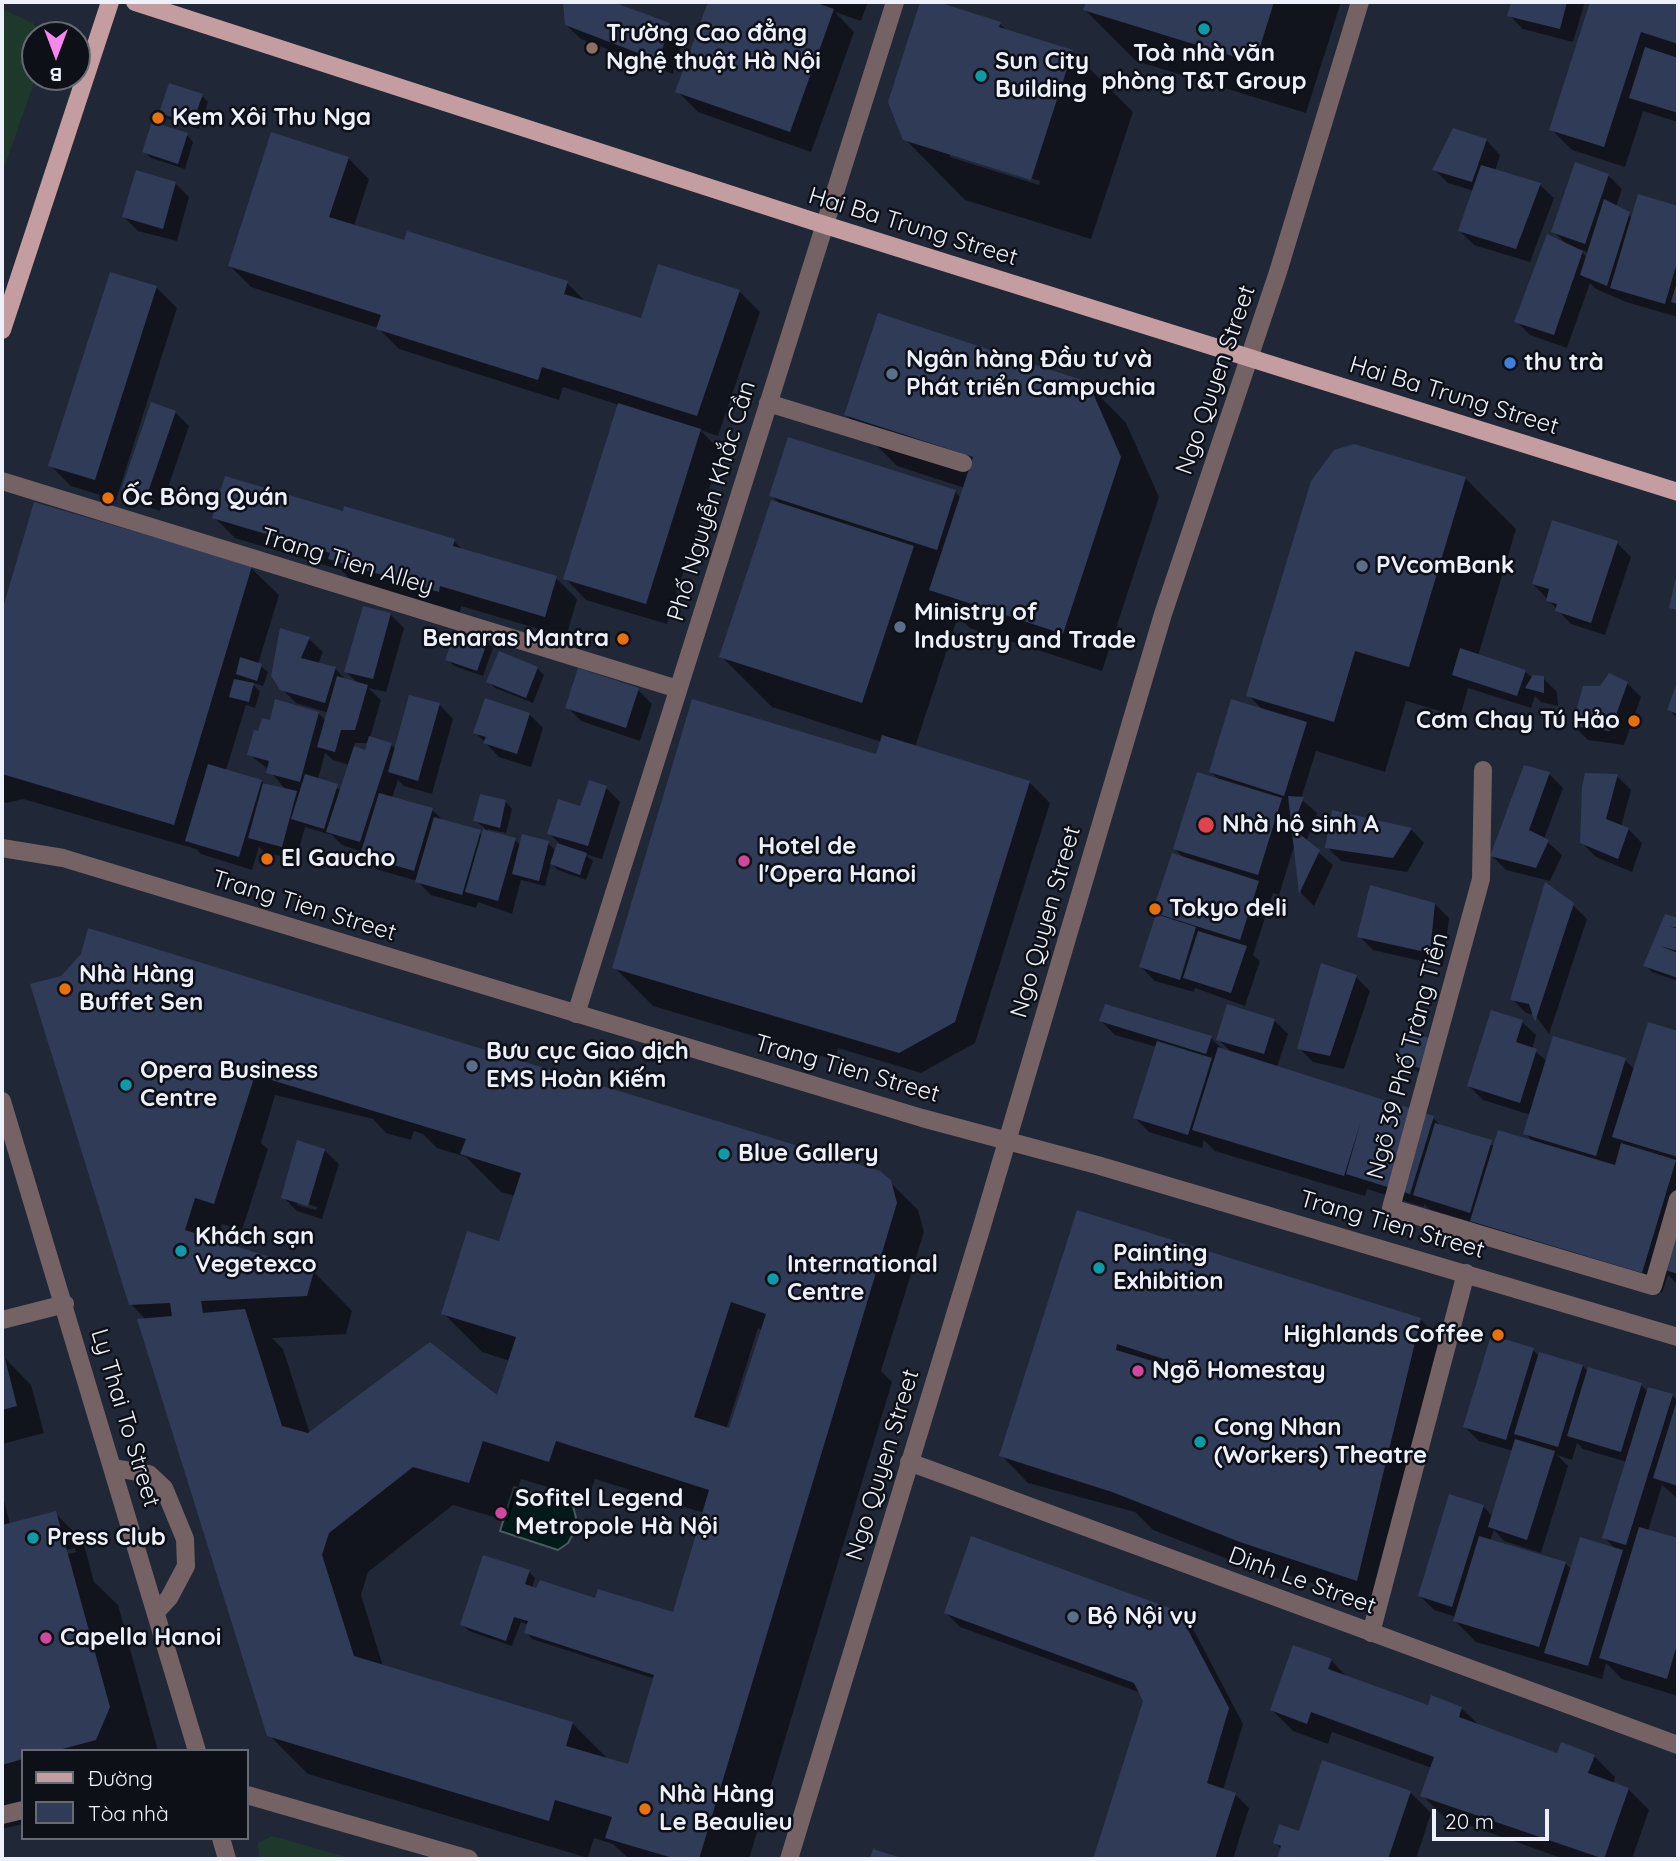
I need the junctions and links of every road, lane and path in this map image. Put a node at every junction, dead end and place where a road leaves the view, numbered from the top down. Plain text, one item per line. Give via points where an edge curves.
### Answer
1 (110, 2) edge
2 (135, 2) edge
3 (895, 2) edge
4 (1360, 2) edge
5 (825, 225) junction
6 (2, 330) edge
7 (1250, 359) junction
8 (768, 403) junction
9 (963, 463) dead end
10 (2, 481) edge
11 (1678, 492) edge
12 (678, 689) junction
13 (1483, 771) dead end
14 (2, 848) edge
15 (576, 1014) junction
16 (2, 1101) edge
17 (1007, 1140) junction
18 (1678, 1199) edge
19 (1466, 1273) junction
20 (65, 1304) junction
21 (2, 1320) edge
22 (1678, 1338) edge
23 (909, 1462) junction
24 (114, 1468) junction
25 (157, 1611) junction
26 (1371, 1633) junction
27 (1678, 1745) edge
28 (196, 1749) edge
29 (248, 1795) edge
30 (21, 1810) edge
31 (2, 1815) edge
32 (222, 1840) edge
33 (227, 1859) edge
34 (469, 1859) edge
35 (789, 1859) edge

1 - 6 main road
2 - 5 main road, Hai Ba Trung Street
3 - 5 street, Phố Nguyễn Khắc Cần
4 - 7 street, Ngo Quyen Street
5 - 7 main road, Hai Ba Trung Street
5 - 8 street, Phố Nguyễn Khắc Cần
7 - 11 main road, Hai Ba Trung Street
7 - 17 street, Ngo Quyen Street via 1163,614
8 - 9 street
8 - 12 street, Phố Nguyễn Khắc Cần
10 - 12 street, Trang Tien Alley
12 - 15 street, Phố Nguyễn Khắc Cần
13 - 18 street, Ngõ 39 Phố Tràng Tiền via 1481,879 1391,1208 1653,1286
14 - 15 street, Trang Tien Street via 63,858
15 - 17 street, Trang Tien Street
16 - 20 street, Ly Thai To Street
17 - 19 street, Trang Tien Street
17 - 23 street, Ngo Quyen Street
19 - 22 street, Trang Tien Street
19 - 26 street
20 - 21 street
20 - 24 street, Ly Thai To Street
23 - 26 street, Dinh Le Street
23 - 35 street, Ngo Quyen Street
24 - 25 street, Ly Thai To Street
24 - 25 street via 149,1474 164,1488 186,1539 186,1566
25 - 28 street, Ly Thai To Street
26 - 27 street, Dinh Le Street
29 - 34 street
30 - 31 street
32 - 33 street

